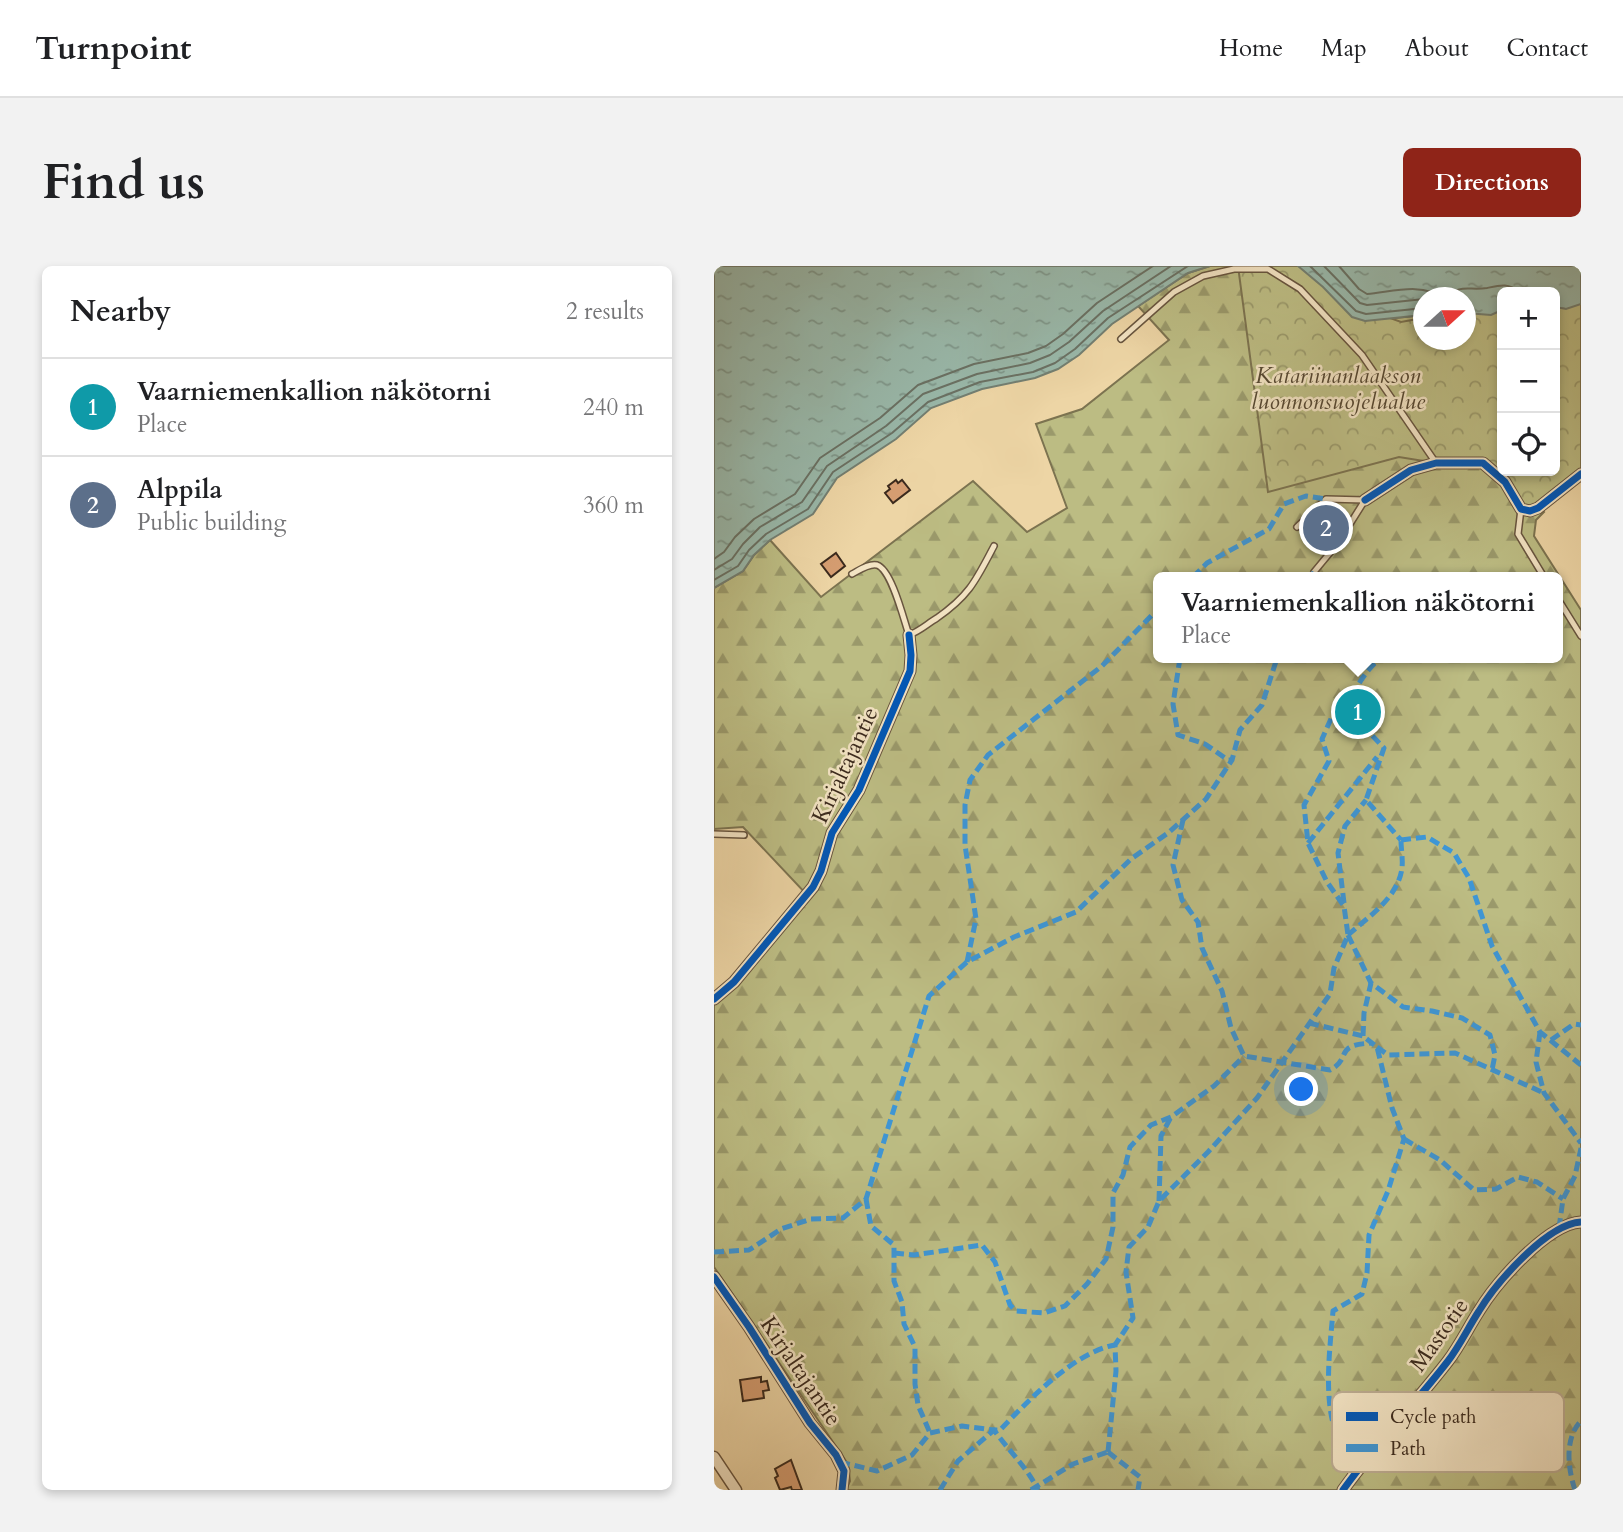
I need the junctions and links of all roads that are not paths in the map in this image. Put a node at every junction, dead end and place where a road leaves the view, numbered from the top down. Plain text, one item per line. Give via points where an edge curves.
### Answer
1 (1121, 340) dead end
2 (1436, 463) junction
3 (1581, 474) edge
4 (1365, 500) junction
5 (1521, 509) junction
6 (1297, 527) dead end
7 (994, 546) dead end
8 (1314, 572) dead end
9 (1541, 572) edge
10 (852, 574) dead end
11 (1563, 607) edge
12 (909, 635) junction
13 (1581, 636) edge
14 (714, 834) edge
15 (744, 835) dead end
16 (714, 999) edge
17 (1581, 1222) edge
18 (714, 1277) edge
19 (1423, 1392) edge
20 (714, 1457) edge
21 (1356, 1472) edge
22 (736, 1490) edge
23 (842, 1490) edge
24 (1343, 1490) edge

1 - 2 lane via 1174,292 1203,276 1234,269 1268,269 1300,289 1362,355
2 - 4 street via 1411,470
2 - 5 street via 1483,463 1505,482
3 - 5 street via 1538,508
4 - 6 lane via 1326,499
4 - 8 lane
5 - 9 lane via 1518,534
7 - 12 lane via 963,599
10 - 12 lane via 870,565 884,570
11 - 13 lane
12 - 16 street, Kirjaltajantie via 910,671 859,790 832,833 813,887 734,982
14 - 15 lane
17 - 19 street, Mastotie via 1559,1228 1533,1248 1480,1309 1462,1342
18 - 23 street, Kirjaltajantie via 836,1455 844,1471
20 - 22 street
21 - 24 street, Mastotie

